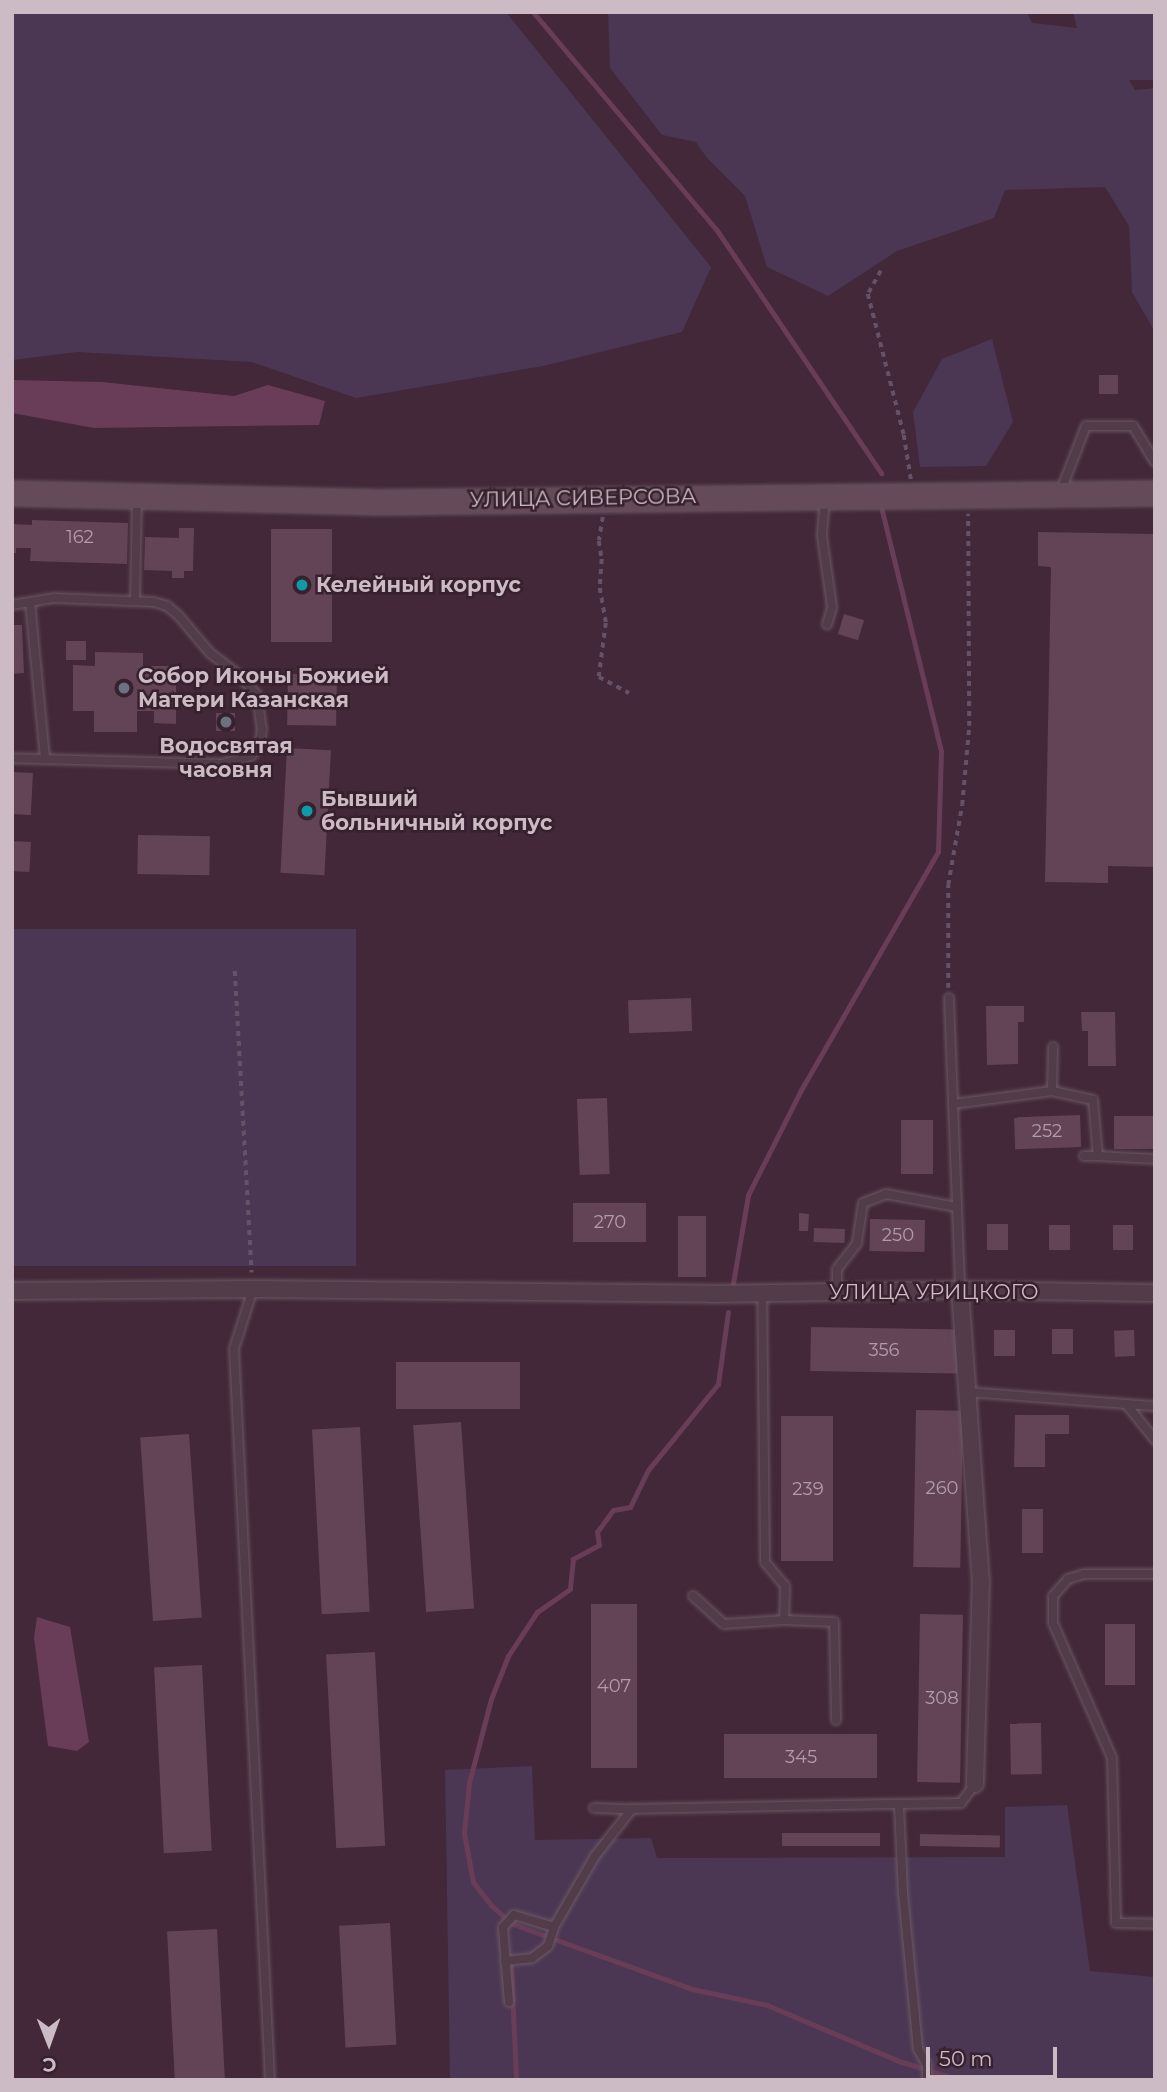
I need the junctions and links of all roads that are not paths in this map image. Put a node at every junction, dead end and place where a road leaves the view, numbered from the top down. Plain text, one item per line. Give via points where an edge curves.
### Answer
1 (1155, 462) edge
2 (12, 493) edge
3 (1155, 493) edge
4 (1060, 494) junction
5 (137, 495) junction
6 (825, 496) junction
7 (135, 601) junction
8 (30, 602) junction
9 (12, 605) edge
10 (827, 624) dead end
11 (12, 758) edge
12 (45, 758) junction
13 (949, 998) road end
14 (1053, 1047) dead end
15 (1052, 1091) junction
16 (953, 1104) junction
17 (1084, 1156) dead end
18 (1098, 1156) junction
19 (1155, 1159) edge
20 (957, 1207) junction
21 (253, 1289) junction
22 (960, 1290) junction
23 (12, 1291) edge
24 (837, 1292) junction
25 (762, 1293) junction
26 (1155, 1293) edge
27 (967, 1392) junction
28 (1126, 1405) junction
29 (1155, 1406) edge
30 (1155, 1440) edge
31 (1155, 1574) edge
32 (692, 1597) dead end
33 (784, 1620) junction
34 (836, 1720) dead end
35 (975, 1784) joint
36 (899, 1804) junction
37 (594, 1808) dead end
38 (632, 1809) junction
39 (1155, 1924) edge
40 (554, 1927) junction
41 (505, 1962) junction
42 (509, 2002) dead end
43 (927, 2078) edge
44 (270, 2080) edge

1 - 4 lane via 1133,426 1086,426
2 - 5 street, УЛИЦА СИВЕРСОВА
3 - 4 street, УЛИЦА СИВЕРСОВА
4 - 6 street, УЛИЦА СИВЕРСОВА
5 - 6 street, УЛИЦА СИВЕРСОВА via 372,502
5 - 7 lane
6 - 10 lane via 822,536 832,607
7 - 8 lane via 54,598
7 - 12 lane via 154,602 178,615 201,644 257,695 262,712 258,746 251,756 222,764
8 - 9 lane
8 - 12 lane
11 - 12 lane
13 - 16 lane
14 - 15 lane
15 - 16 lane
15 - 18 lane via 1093,1100
16 - 20 lane
17 - 18 lane
18 - 19 lane
20 - 22 lane
20 - 24 lane via 886,1194 863,1203 857,1243 837,1269
21 - 23 street, УЛИЦА УРИЦКОГО
21 - 25 street, УЛИЦА УРИЦКОГО
21 - 44 lane via 234,1349
22 - 24 street, УЛИЦА УРИЦКОГО
22 - 26 street, УЛИЦА УРИЦКОГО
22 - 27 street
24 - 25 street, УЛИЦА УРИЦКОГО
25 - 33 lane via 765,1562 785,1586
27 - 28 lane
27 - 35 street via 981,1580
28 - 29 lane
28 - 30 lane
31 - 39 lane via 1084,1574 1068,1579 1053,1596 1053,1623 1112,1758 1116,1923
32 - 33 lane via 724,1624
33 - 34 lane via 834,1622
35 - 36 lane via 961,1803
36 - 38 lane
36 - 43 lane via 918,2049 927,2064
37 - 38 lane
38 - 40 lane via 595,1856
40 - 41 lane via 548,1947 532,1958
40 - 41 lane via 514,1914 503,1927
41 - 42 lane

